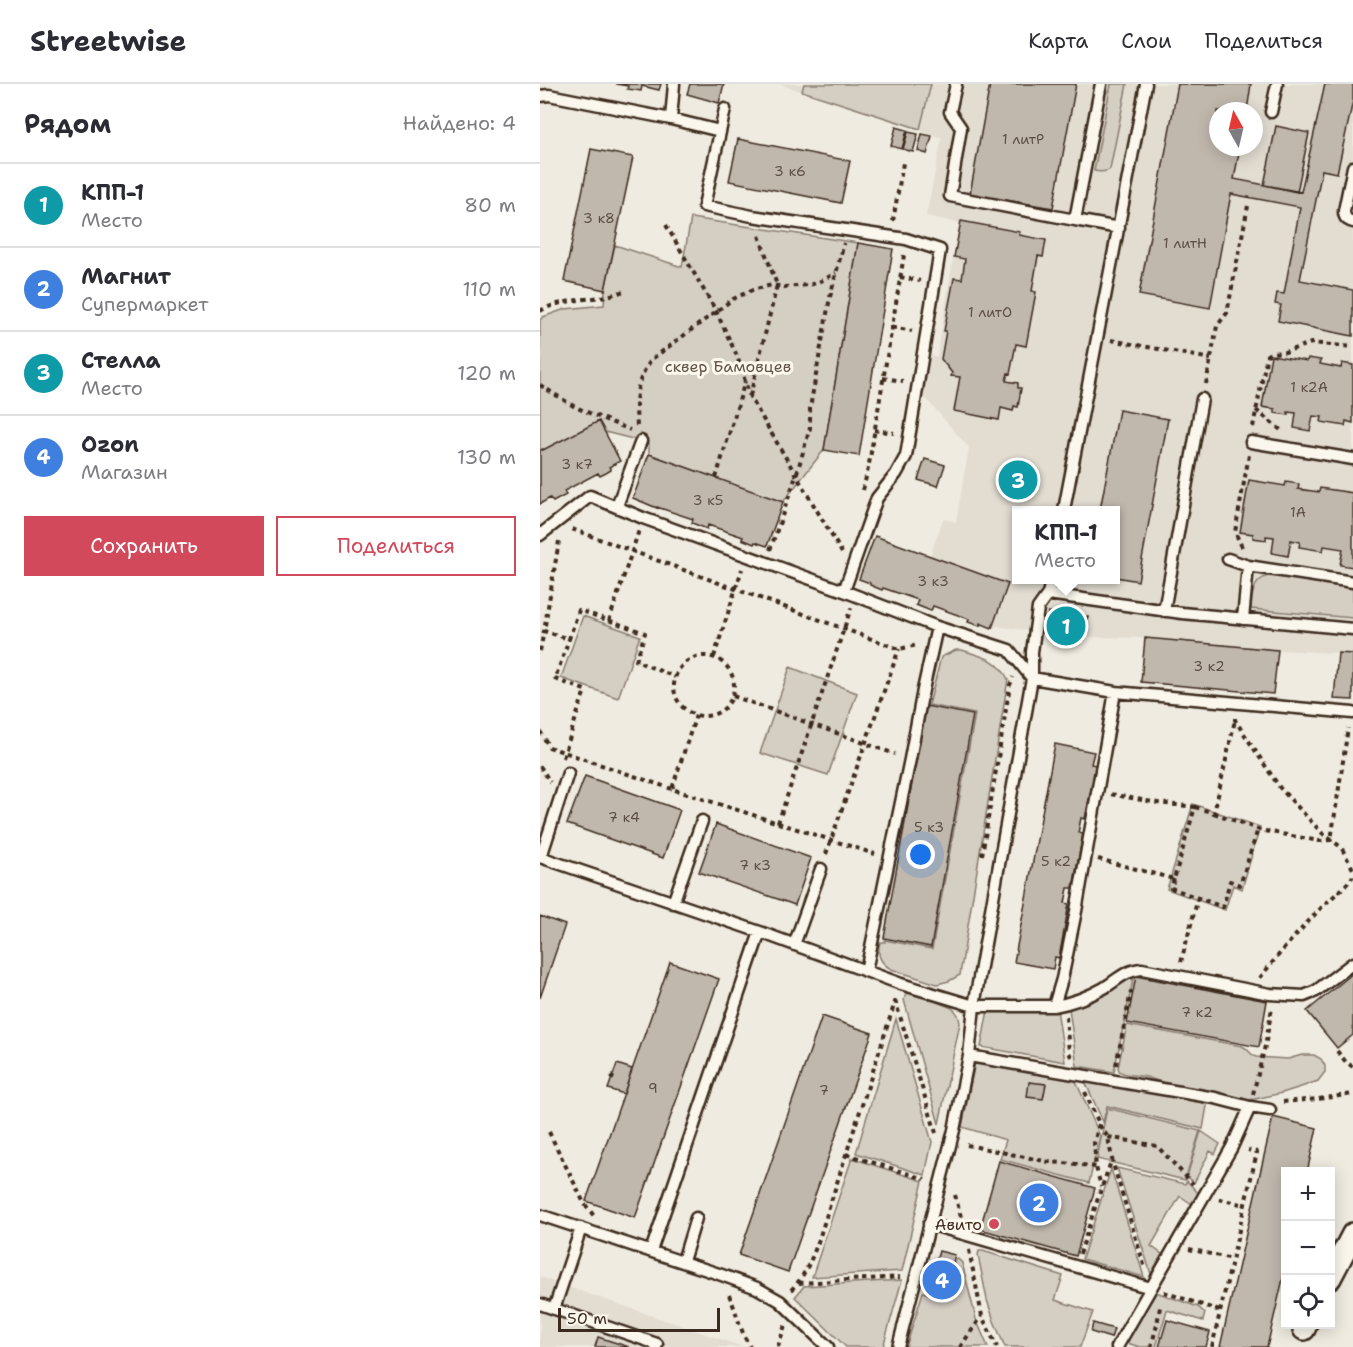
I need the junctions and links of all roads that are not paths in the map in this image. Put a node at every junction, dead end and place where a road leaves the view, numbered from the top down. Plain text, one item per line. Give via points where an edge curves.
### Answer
1 (674, 84) edge
2 (956, 84) edge
3 (1101, 84) edge
4 (1146, 84) edge
5 (1277, 84) edge
6 (540, 96) edge
7 (725, 109) dead end
8 (1271, 112) dead end
9 (671, 119) junction
10 (720, 131) junction
11 (1353, 167) edge
12 (1075, 220) junction
13 (1353, 222) edge
14 (1119, 228) junction
15 (1202, 399) road end
16 (641, 441) dead end
17 (1251, 442) dead end
18 (1353, 459) edge
19 (617, 506) junction
20 (1065, 506) edge
21 (540, 536) edge
22 (1228, 559) dead end
23 (1248, 566) junction
24 (1353, 582) edge
25 (1050, 584) edge
26 (844, 591) junction
27 (1048, 594) junction
28 (1164, 611) junction
29 (1243, 619) junction
30 (938, 627) junction
31 (1353, 629) edge
32 (1032, 678) junction
33 (1115, 692) junction
34 (1351, 713) edge
35 (568, 773) dead end
36 (702, 821) dead end
37 (540, 857) edge
38 (821, 869) road end
39 (674, 903) junction
40 (760, 932) junction
41 (794, 945) junction
42 (1353, 963) edge
43 (866, 971) junction
44 (1060, 1005) junction
45 (974, 1006) junction
46 (969, 1056) junction
47 (1250, 1107) junction
48 (1270, 1110) road end
49 (540, 1215) edge
50 (696, 1218) dead end
51 (929, 1224) junction
52 (581, 1228) junction
53 (1353, 1234) edge
54 (651, 1251) junction
55 (683, 1262) junction
56 (1332, 1275) edge
57 (1151, 1288) junction
58 (540, 1304) edge
59 (554, 1309) junction
60 (656, 1347) edge
61 (828, 1347) edge
62 (898, 1347) edge
63 (1117, 1347) edge

1 - 9 lane
2 - 12 lane via 950,112 961,128 950,196
3 - 12 lane
4 - 14 lane
5 - 8 lane
6 - 9 lane
7 - 10 lane
9 - 10 lane
10 - 26 lane via 704,206 906,239 940,250 906,456 878,498
11 - 13 lane via 1344,216
12 - 14 lane
14 - 20 lane
15 - 28 lane
16 - 19 lane
17 - 18 lane
19 - 21 lane via 590,496
19 - 26 lane
22 - 23 lane
23 - 24 lane
23 - 29 lane
25 - 27 lane
26 - 30 lane
27 - 28 lane
27 - 32 lane via 1038,608
28 - 29 lane
29 - 31 lane
30 - 32 lane via 1010,650
30 - 43 lane
32 - 33 lane
32 - 45 lane
33 - 34 lane
33 - 44 lane
35 - 37 lane
36 - 39 lane
37 - 39 lane
38 - 41 lane
39 - 40 lane
40 - 41 lane
40 - 54 lane
41 - 43 lane
42 - 44 lane via 1304,996 1275,995 1133,969 1103,988
43 - 45 lane
44 - 45 lane
45 - 46 lane
46 - 47 lane
46 - 51 lane
47 - 48 lane
47 - 57 lane via 1232,1147
49 - 52 lane
50 - 55 lane
51 - 57 lane
51 - 62 lane
52 - 54 lane
52 - 59 lane
53 - 56 street
54 - 55 lane
55 - 61 lane via 780,1300
57 - 63 lane
58 - 59 lane
59 - 60 lane via 657,1344

